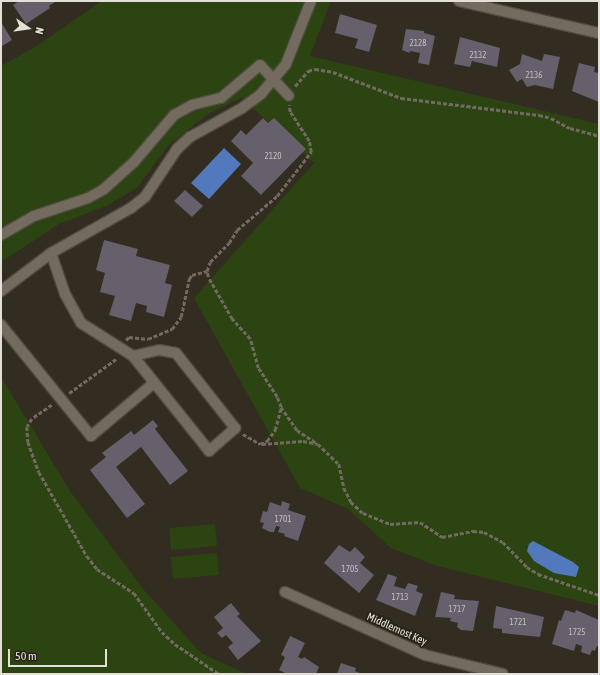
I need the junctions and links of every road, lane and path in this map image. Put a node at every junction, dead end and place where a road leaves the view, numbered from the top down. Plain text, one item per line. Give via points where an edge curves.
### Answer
1 (310, 1) edge
2 (459, 1) edge
3 (599, 33) edge
4 (274, 80) junction
5 (289, 96) junction
6 (599, 136) edge
7 (1, 235) edge
8 (51, 253) junction
9 (207, 271) junction
10 (1, 291) edge
11 (1, 325) edge
12 (122, 349) junction
13 (133, 356) junction
14 (154, 383) junction
15 (61, 398) junction
16 (281, 406) junction
17 (235, 428) junction
18 (260, 444) junction
19 (318, 444) junction
20 (285, 592) dead end
21 (599, 595) edge
22 (219, 674) edge
23 (502, 674) edge

1 - 4 street via 295,46
2 - 3 street
4 - 5 street
4 - 7 street via 260,65 221,98 192,105 174,115 134,162 104,189 88,198 34,216
4 - 8 street via 242,108 190,137 177,150 145,196 131,208
5 - 6 path via 308,71 315,69 333,72 401,98 539,115 570,128
5 - 9 path via 290,112 309,141 311,152 278,196 237,230 229,243 210,262
8 - 10 street
8 - 12 street via 65,294 81,323
9 - 12 path via 192,275 189,279 181,317 172,329 148,339 129,337
9 - 16 path via 232,319 250,339 258,368 278,397
11 - 15 street
12 - 13 street
12 - 15 path via 119,357
13 - 14 street
13 - 17 street via 159,350 176,353
14 - 15 street via 91,436
14 - 17 street via 209,451
15 - 22 path via 32,419 26,435 39,472 87,556 97,570 138,596 158,627 175,644
16 - 18 path via 274,430 267,441
16 - 19 path via 297,430
17 - 18 path
18 - 19 path
19 - 21 path via 339,464 344,488 351,502 364,513 390,524 420,522 442,537 473,531 484,532 503,542 526,567 538,574
20 - 23 street, Middlemost Key via 425,655

